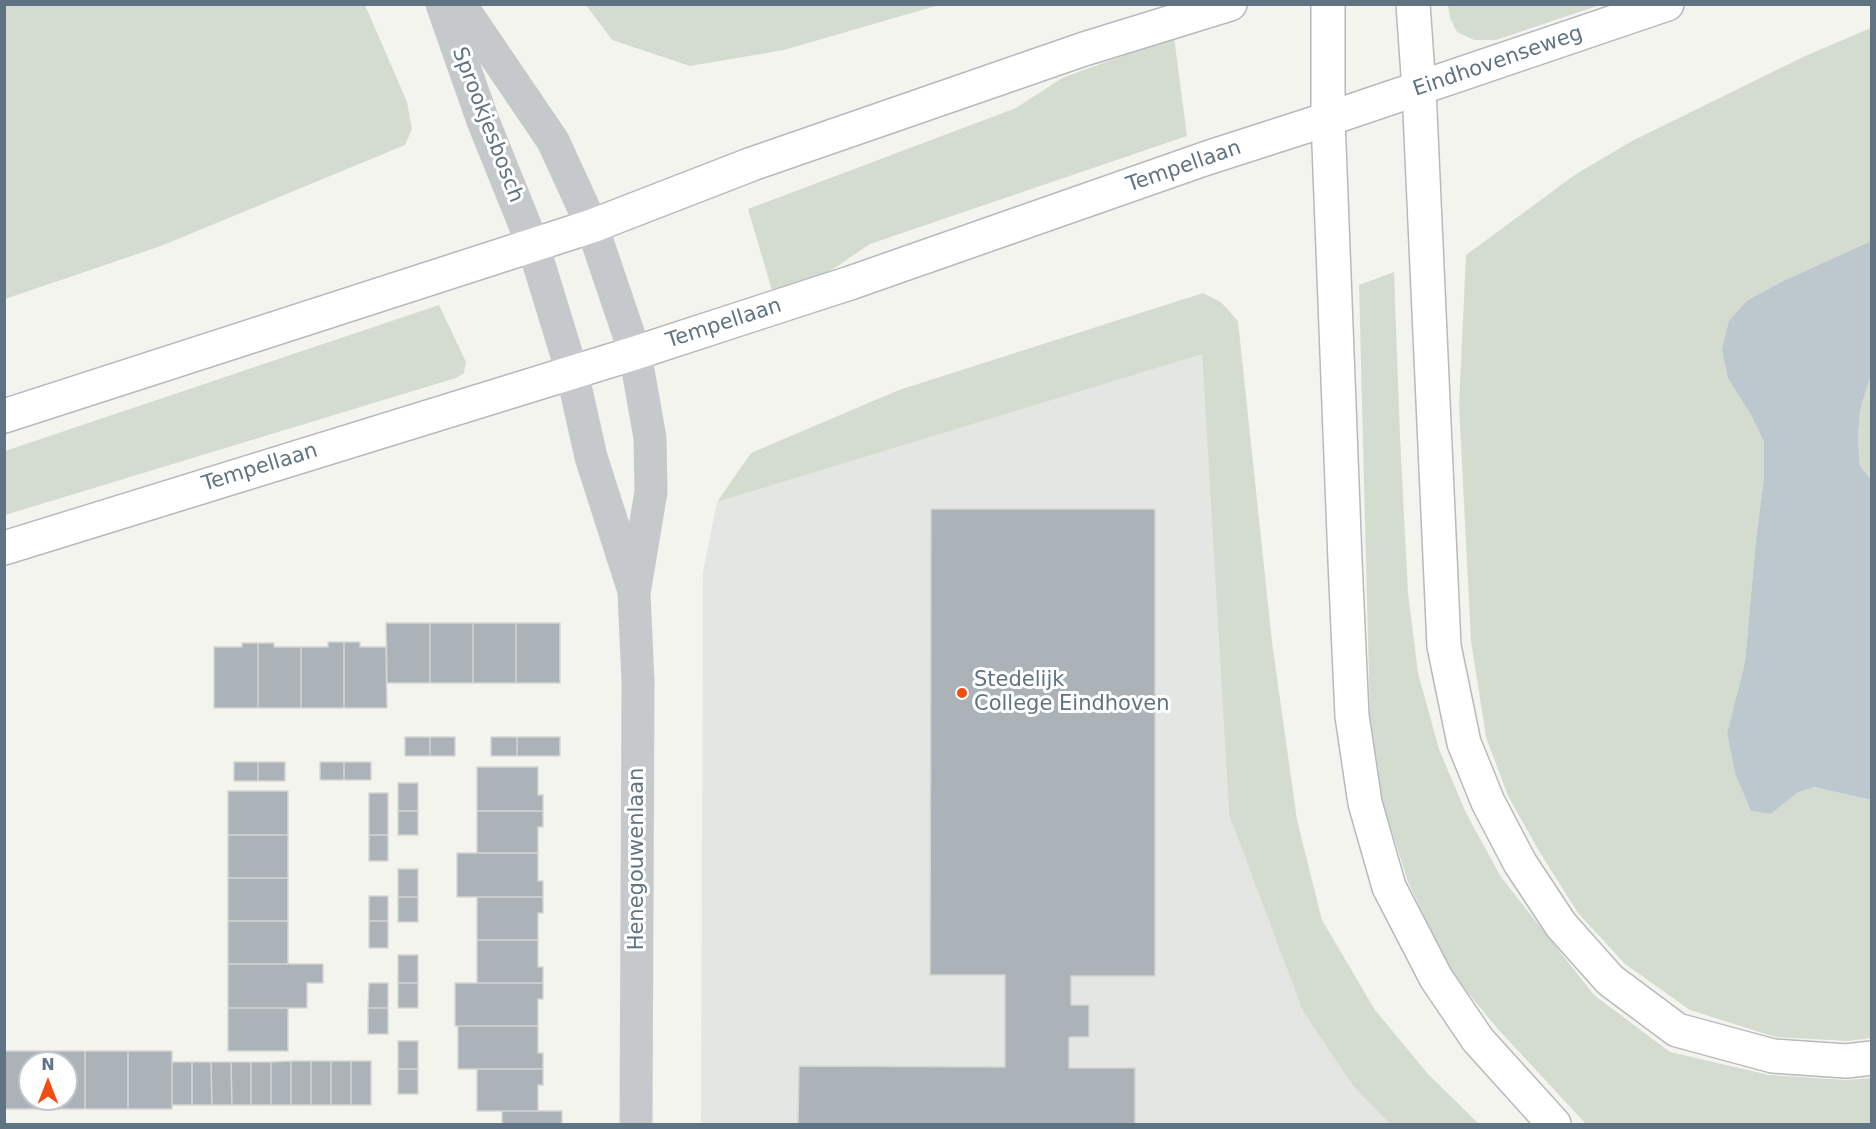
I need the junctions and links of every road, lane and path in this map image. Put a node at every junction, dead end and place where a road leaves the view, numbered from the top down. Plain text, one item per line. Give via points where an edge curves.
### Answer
1 (442, 4) edge
2 (460, 4) edge
3 (1230, 4) edge
4 (1328, 4) edge
5 (1413, 4) edge
6 (1667, 4) edge
7 (1419, 89) junction
8 (1329, 119) junction
9 (592, 226) junction
10 (533, 245) junction
11 (635, 353) junction
12 (572, 372) junction
13 (4, 416) edge
14 (4, 548) edge
15 (634, 593) junction
16 (1872, 1058) edge
17 (636, 1125) edge
18 (1554, 1125) edge

1 - 10 street, Sprookjesbosch
2 - 9 street, Sprookjesbosch via 553,141
3 - 9 main road via 1073,52 752,164
4 - 8 main road
5 - 7 main road
6 - 7 main road, Eindhovenseweg
7 - 8 main road, Eindhovenseweg
7 - 16 main road via 1444,646 1464,743 1488,802 1520,862 1561,925 1610,980 1677,1030 1773,1056 1846,1061
8 - 11 main road, Tempellaan
8 - 18 main road via 1352,716 1365,803 1389,887 1436,978 1478,1040
9 - 10 main road
9 - 11 street, Sprookjesbosch
10 - 12 street, Sprookjesbosch
10 - 13 main road
11 - 12 main road, Tempellaan
11 - 15 street, Henegouwenlaan via 650,438 651,492
12 - 14 main road, Tempellaan
12 - 15 street, Henegouwenlaan via 591,457
15 - 17 street, Henegouwenlaan via 638,682

